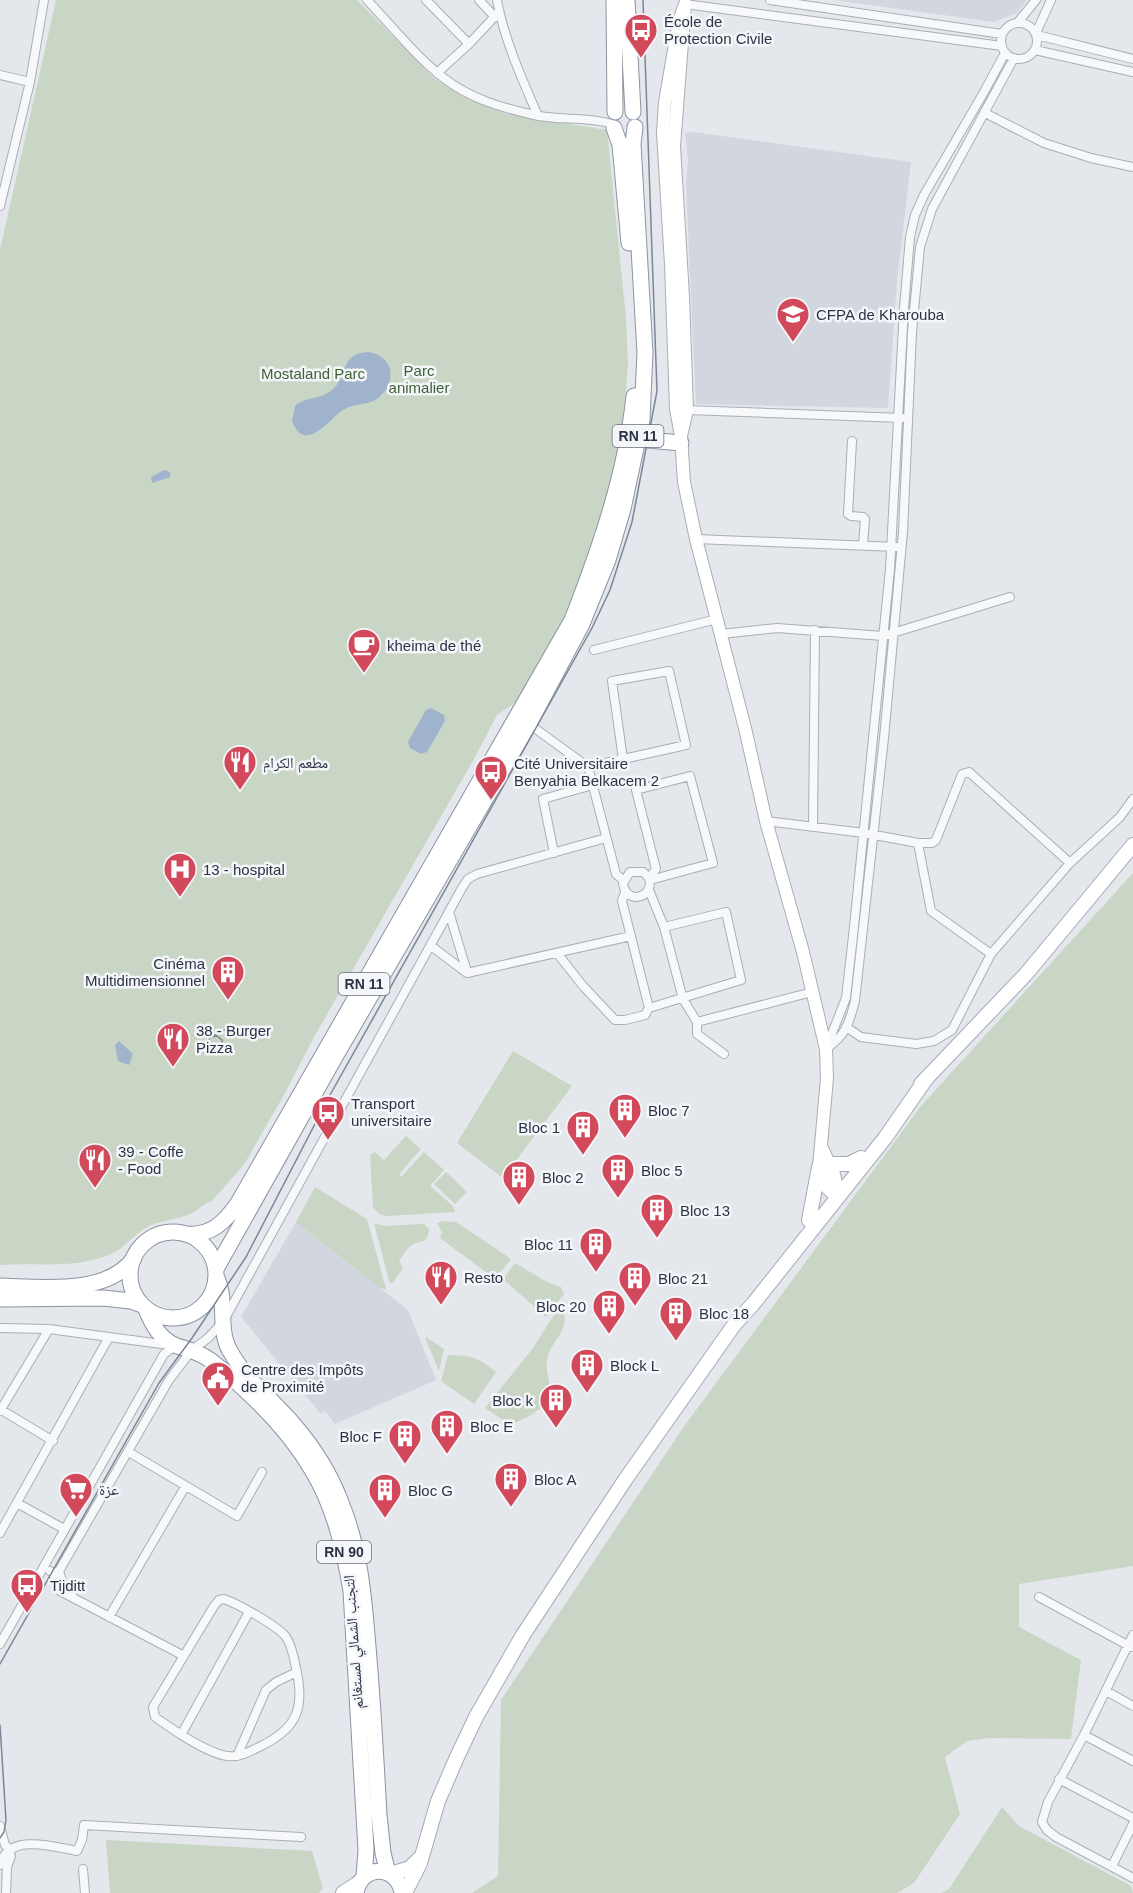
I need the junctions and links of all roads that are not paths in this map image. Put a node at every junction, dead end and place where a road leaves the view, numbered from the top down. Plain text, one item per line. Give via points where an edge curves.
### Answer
1 (44, 0) edge
2 (367, 0) edge
3 (426, 0) edge
4 (479, 0) edge
5 (497, 0) edge
6 (614, 0) edge
7 (627, 0) edge
8 (770, 0) edge
9 (1036, 0) edge
10 (1052, 0) edge
11 (685, 2) edge
12 (828, 9) junction
13 (497, 15) junction
14 (1018, 22) junction
15 (825, 23) junction
16 (1002, 34) junction
17 (1036, 34) junction
18 (469, 44) junction
19 (1003, 50) junction
20 (1035, 50) junction
21 (1014, 58) junction
22 (1133, 59) edge
23 (1133, 72) edge
24 (437, 73) junction
25 (0, 75) edge
26 (30, 82) junction
27 (984, 92) junction
28 (994, 98) junction
29 (985, 113) junction
30 (538, 116) junction
31 (634, 119) junction
32 (613, 120) junction
33 (1133, 162) edge
34 (1133, 167) edge
35 (3, 178) edge
36 (0, 206) edge
37 (687, 410) junction
38 (904, 418) junction
39 (638, 439) junction
40 (681, 440) junction
41 (852, 441) dead end
42 (696, 539) junction
43 (863, 545) junction
44 (892, 546) junction
45 (902, 547) junction
46 (1010, 597) dead end
47 (717, 619) junction
48 (815, 630) junction
49 (894, 632) junction
50 (721, 634) junction
51 (884, 636) junction
52 (594, 650) dead end
53 (529, 724) junction
54 (623, 759) junction
55 (588, 766) junction
56 (593, 785) junction
57 (1133, 799) edge
58 (766, 821) junction
59 (813, 827) junction
60 (864, 833) junction
61 (873, 835) junction
62 (606, 837) junction
63 (918, 843) junction
64 (1133, 846) edge
65 (554, 853) junction
66 (1070, 863) junction
67 (649, 879) junction
68 (624, 881) junction
69 (649, 890) junction
70 (625, 892) junction
71 (449, 912) junction
72 (664, 927) junction
73 (631, 936) junction
74 (431, 946) junction
75 (557, 953) junction
76 (991, 954) junction
77 (467, 973) junction
78 (812, 992) junction
79 (683, 999) junction
80 (649, 1008) junction
81 (697, 1022) junction
82 (846, 1027) junction
83 (826, 1049) junction
84 (724, 1054) dead end
85 (926, 1079) junction
86 (861, 1158) junction
87 (825, 1166) junction
88 (837, 1192) junction
89 (809, 1220) junction
90 (187, 1234) junction
91 (134, 1258) junction
92 (216, 1272) junction
93 (0, 1287) edge
94 (239, 1294) junction
95 (223, 1295) junction
96 (0, 1299) edge
97 (144, 1307) junction
98 (223, 1322) junction
99 (735, 1325) junction
100 (0, 1328) edge
101 (49, 1329) junction
102 (153, 1336) junction
103 (109, 1337) junction
104 (176, 1346) junction
105 (192, 1350) junction
106 (0, 1410) edge
107 (53, 1441) junction
108 (132, 1454) dead end
109 (262, 1472) dead end
110 (185, 1487) junction
111 (17, 1503) junction
112 (64, 1530) junction
113 (0, 1533) edge
114 (44, 1568) junction
115 (56, 1572) junction
116 (1039, 1598) dead end
117 (249, 1612) junction
118 (109, 1617) junction
119 (1133, 1635) edge
120 (0, 1644) edge
121 (1130, 1647) edge
122 (184, 1656) junction
123 (297, 1672) junction
124 (1106, 1691) junction
125 (1133, 1706) edge
126 (181, 1735) junction
127 (1084, 1735) junction
128 (237, 1756) junction
129 (1133, 1761) edge
130 (1059, 1779) junction
131 (1133, 1818) edge
132 (1133, 1824) edge
133 (0, 1826) edge
134 (301, 1837) dead end
135 (424, 1851) junction
136 (10, 1852) junction
137 (0, 1865) edge
138 (1112, 1866) junction
139 (83, 1869) dead end
140 (389, 1874) junction
141 (1133, 1878) edge
142 (360, 1884) edge
143 (0, 1886) edge
144 (4, 1893) edge
145 (85, 1893) edge
146 (343, 1893) edge
147 (403, 1893) edge

1 - 26 street
2 - 24 street
3 - 18 street
4 - 13 street
5 - 13 street
6 - 32 highway, RN 11
7 - 31 highway, RN 11
8 - 12 street
9 - 14 street
10 - 17 street
11 - 15 street
11 - 37 street via 674,146
11 - 40 street via 665,102 663,134 676,409
12 - 15 street
12 - 16 street
13 - 18 street
13 - 30 street
14 - 16 street
14 - 17 street via 1028,24
15 - 19 street
16 - 19 street
17 - 20 street
17 - 22 street
18 - 24 street
19 - 21 street
19 - 27 street
20 - 21 street via 1026,58
20 - 23 street
21 - 28 street
24 - 30 street via 481,100
25 - 26 street
26 - 35 street
27 - 28 street
27 - 38 street via 915,215 907,261
28 - 29 street
29 - 34 street via 1044,143
29 - 38 street via 932,208 920,248
30 - 32 street
31 - 32 highway via 626,108
31 - 32 highway via 625,133
31 - 39 highway, RN 11 via 645,353
32 - 90 highway, RN 11 via 620,145 631,274 634,397 596,557 572,620 238,1203 229,1217 212,1230
33 - 34 street
35 - 36 street
37 - 38 street
37 - 40 street
38 - 44 street
38 - 45 street
39 - 40 highway
39 - 53 highway, RN 11 via 608,560 582,624
40 - 42 street via 684,482
41 - 43 street via 849,514 865,519
42 - 43 street
42 - 47 street
43 - 44 street
44 - 45 street
44 - 51 street
45 - 49 street
46 - 49 street
47 - 50 street
47 - 52 street
48 - 50 street via 777,628
48 - 51 street
48 - 59 street
49 - 51 street
49 - 61 street
50 - 58 street
51 - 60 street
53 - 55 street
53 - 92 highway, RN 11 via 335,1057
54 - 54 street via 686,745 669,671 612,681
54 - 55 street
55 - 56 street
56 - 62 street
56 - 65 street via 543,799
57 - 66 street via 1120,817
58 - 59 street
58 - 78 street
59 - 60 street
60 - 61 street
60 - 83 street via 846,998
61 - 63 street
61 - 82 street via 855,1001
62 - 65 street
62 - 68 street via 616,874
63 - 66 street via 936,840 962,774 969,772
63 - 76 street via 931,911
64 - 85 main road via 1026,974
65 - 71 street via 468,879
66 - 76 street
67 - 67 street via 713,863 690,776 636,790 656,869
67 - 68 street via 643,872 635,871 627,874
67 - 69 street
68 - 70 street
69 - 70 street via 638,898
69 - 72 street
70 - 73 street via 622,901
71 - 74 street
71 - 77 street
72 - 79 street
72 - 79 street via 726,912 741,980
73 - 75 street
73 - 80 street
74 - 77 street
74 - 94 street
75 - 77 street
75 - 80 street via 615,1020 645,1015
76 - 82 street via 952,1030 944,1037 916,1044 861,1037
78 - 81 street
78 - 83 street
79 - 80 street
79 - 81 street
81 - 84 street via 697,1034
82 - 83 street via 839,1040
83 - 87 street via 821,1146
85 - 86 main road
85 - 88 main road via 885,1138
86 - 87 main road via 849,1164
86 - 88 main road
87 - 88 street
87 - 89 main road
88 - 89 main road
88 - 99 main road
89 - 99 main road via 747,1302
90 - 91 highway via 163,1233 150,1238
90 - 92 highway via 206,1248
91 - 93 highway via 119,1273 96,1282 59,1287
91 - 97 highway via 130,1283
92 - 95 highway, التجنب الشمالي لمستغانم / RN 90
92 - 97 highway via 214,1289 198,1311 172,1318 158,1316
94 - 95 street via 231,1299
94 - 98 street
95 - 98 highway, التجنب الشمالي لمستغانم / RN 90
96 - 97 highway via 103,1298
97 - 102 highway, التجنب الشمالي لمستغانم / RN 90
98 - 105 street
98 - 140 highway, التجنب الشمالي لمستغانم / RN 90 via 229,1350 311,1446 349,1523 362,1575 379,1815
99 - 135 main road via 625,1480 523,1635 457,1757 438,1802
100 - 101 street
101 - 103 street
101 - 106 street
102 - 103 street
102 - 104 highway, التجنب الشمالي لمستغانم / RN 90
103 - 107 street
104 - 105 highway, التجنب الشمالي لمستغانم / RN 90
104 - 112 street via 164,1354
105 - 115 street via 169,1380
105 - 142 highway, التجنب الشمالي لمستغانم / RN 90 via 237,1382 287,1435 312,1470 344,1553 351,1590 366,1850
106 - 107 street
107 - 111 street
108 - 110 street
109 - 110 street via 237,1516
110 - 118 street
111 - 112 street
111 - 113 street
112 - 114 street
114 - 115 street
114 - 120 street
115 - 118 street via 60,1591
116 - 121 street
117 - 122 street via 233,1602 219,1600
117 - 123 street via 285,1636
117 - 126 street
118 - 122 street
119 - 121 street
121 - 124 street
122 - 126 street via 153,1707 154,1717
123 - 128 street via 266,1690
123 - 128 street via 299,1708 283,1734
124 - 125 street
124 - 127 street
126 - 128 street via 220,1754
127 - 129 street
127 - 130 street
130 - 131 street
130 - 138 street via 1043,1815 1044,1827
132 - 138 street
133 - 136 street
134 - 136 street via 84,1825 76,1851 21,1844
135 - 140 main road via 410,1868
135 - 147 main road
136 - 137 street
136 - 144 street
138 - 141 street
139 - 145 street
140 - 142 highway via 375,1872
140 - 147 highway, التجنب الشمالي لمستغانم
142 - 146 main road
143 - 144 street

